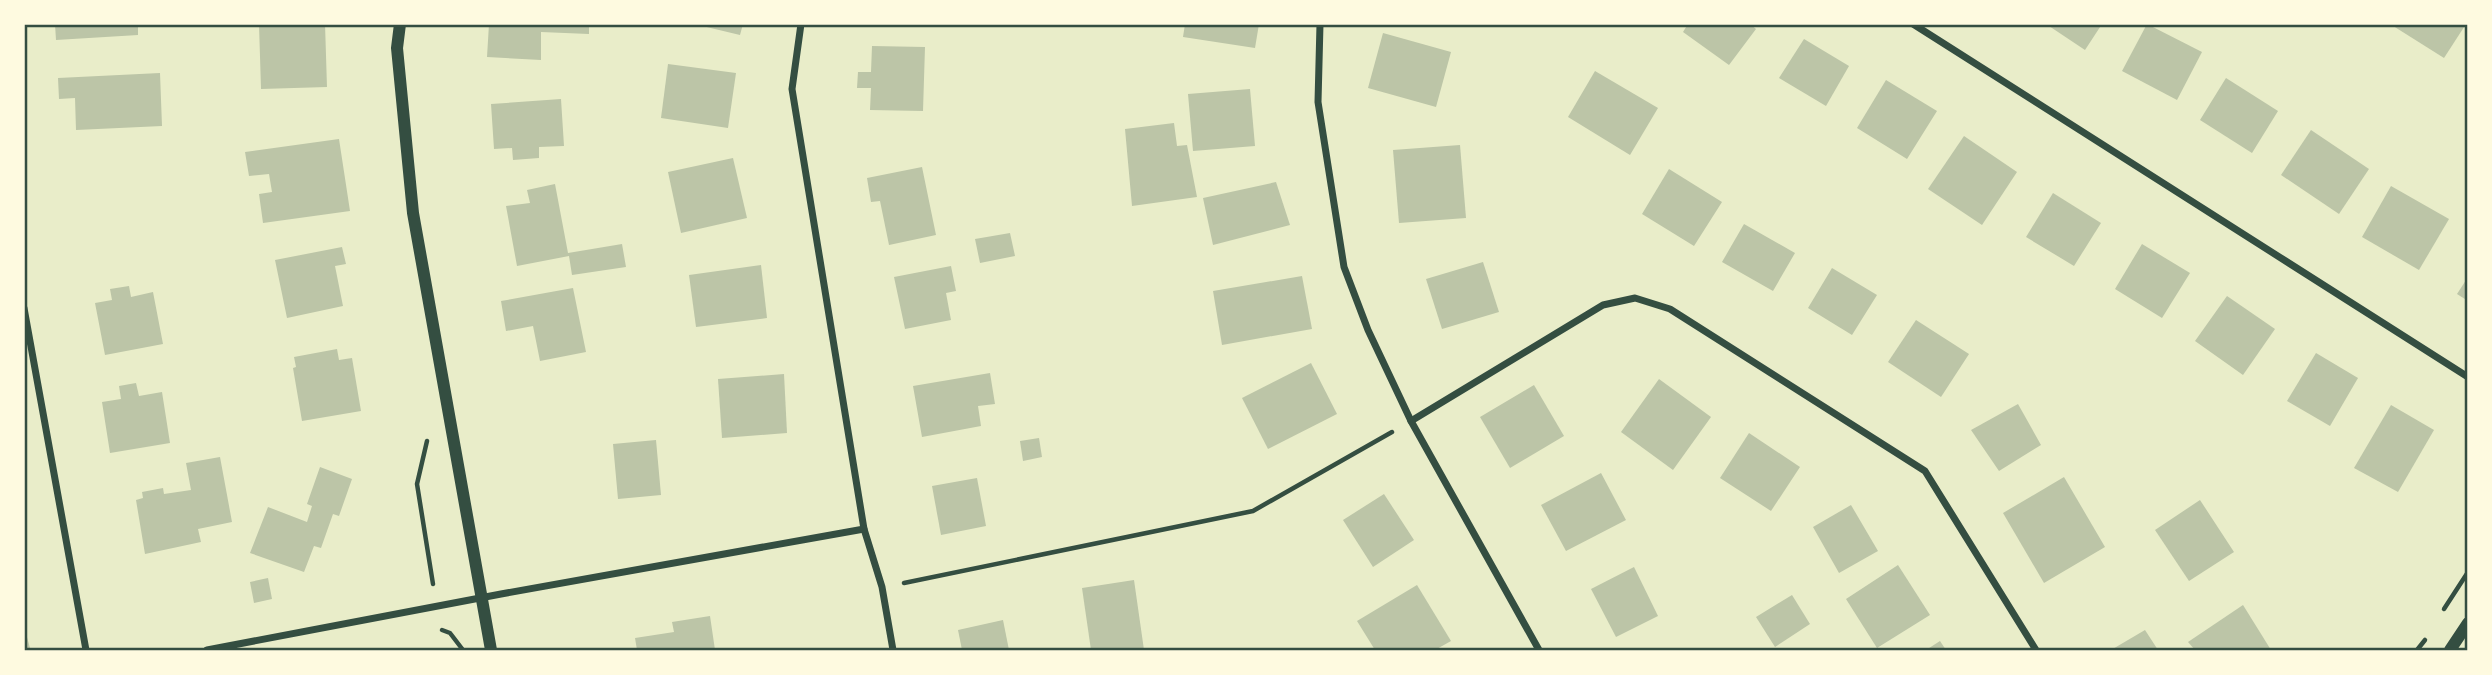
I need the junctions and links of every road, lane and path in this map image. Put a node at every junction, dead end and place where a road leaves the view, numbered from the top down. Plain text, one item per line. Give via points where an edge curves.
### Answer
1 (400, 24) edge
2 (801, 24) edge
3 (1320, 24) edge
4 (1913, 24) edge
5 (24, 308) edge
6 (2468, 377) edge
7 (1411, 421) junction
8 (864, 529) junction
9 (882, 587) junction
10 (481, 598) junction
11 (2468, 623) edge
12 (86, 650) edge
13 (207, 650) edge
14 (491, 650) edge
15 (893, 650) edge
16 (1539, 650) edge
17 (2036, 650) edge
18 (2450, 650) edge

1 - 10 street via 397,48 413,213
2 - 8 street via 792,89
3 - 7 street via 1318,102 1344,267
4 - 6 street
5 - 12 street
7 - 9 path via 1253,511
7 - 16 street
7 - 17 street via 1603,305 1635,298 1670,309 1925,471
8 - 9 street
8 - 10 street
9 - 15 street
10 - 13 street
10 - 14 street
11 - 18 street

